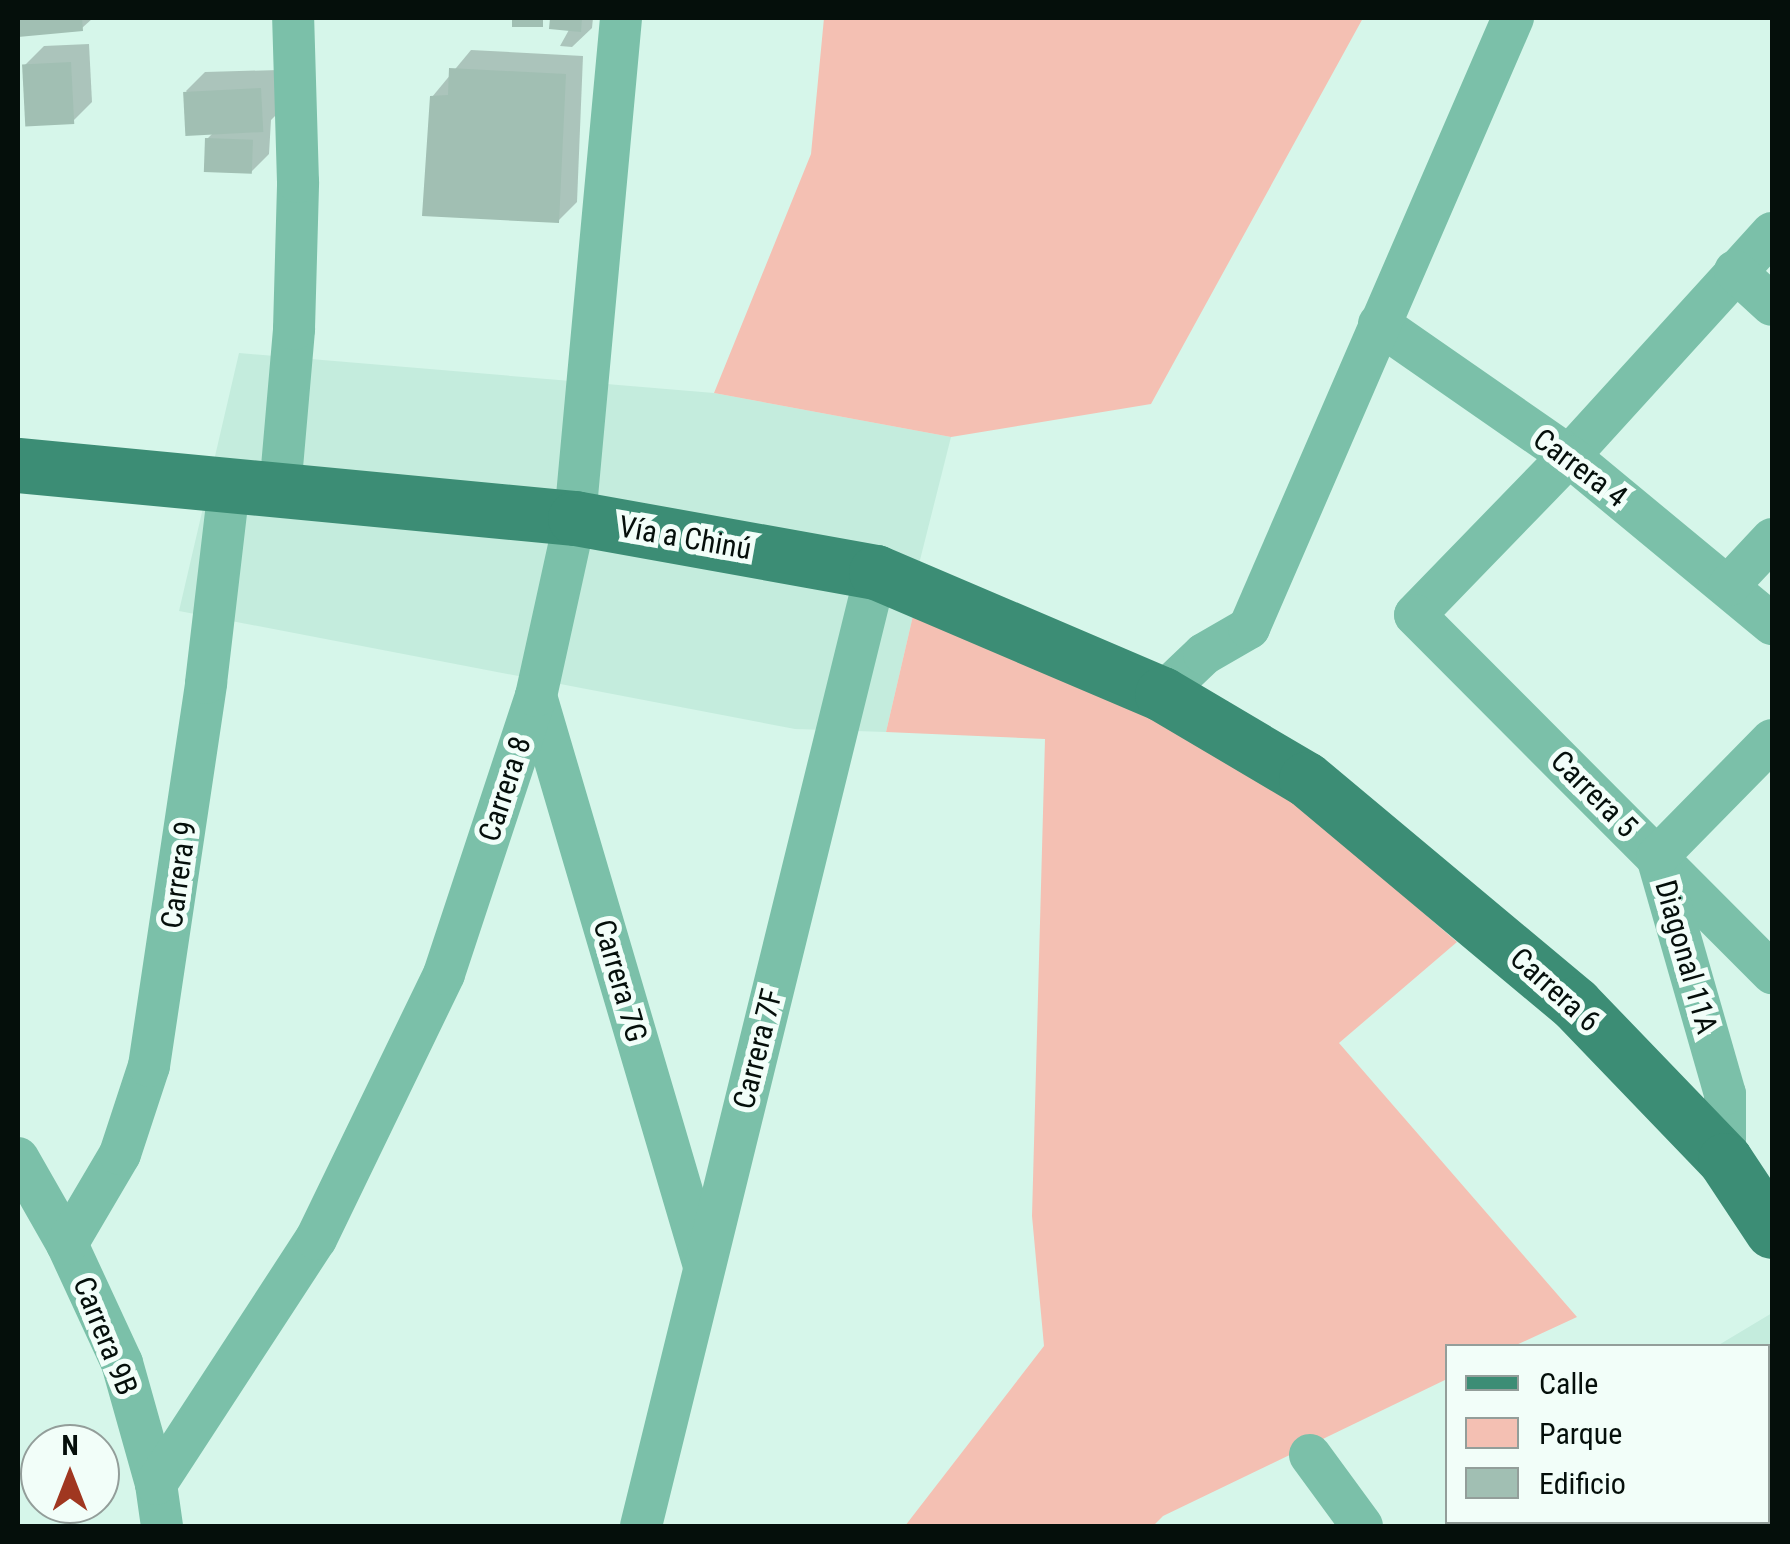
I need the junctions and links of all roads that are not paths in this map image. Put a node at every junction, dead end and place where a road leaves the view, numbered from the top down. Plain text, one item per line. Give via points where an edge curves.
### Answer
1 (293, 18) edge
2 (621, 18) edge
3 (1513, 18) edge
4 (1772, 233) edge
5 (1735, 271) junction
6 (1772, 306) edge
7 (1379, 324) junction
8 (1569, 456) junction
9 (18, 465) edge
10 (254, 488) junction
11 (576, 518) junction
12 (1772, 539) edge
13 (876, 572) junction
14 (1730, 585) junction
15 (1772, 624) edge
16 (1162, 694) junction
17 (536, 696) junction
18 (1772, 740) edge
19 (1306, 780) joint
20 (1656, 857) junction
21 (1772, 973) edge
22 (18, 1158) edge
23 (1726, 1160) junction
24 (1772, 1230) edge
25 (66, 1244) junction
26 (704, 1267) junction
27 (1310, 1455) dead end
28 (156, 1484) junction
29 (162, 1526) edge
30 (641, 1526) edge
31 (1362, 1526) edge

1 - 10 street, Carrera 9 via 294,330
2 - 11 street, Carrera 8
3 - 7 street
4 - 5 street
5 - 6 street
5 - 8 street
7 - 8 street, Carrera 4
7 - 16 street via 1249,628 1204,654
8 - 14 street, Carrera 4
8 - 20 street, Carrera 5 via 1415,615
9 - 10 main road, Vía a Chinú
10 - 11 main road, Vía a Chinú
10 - 25 street, Carrera 9 via 206,683 148,1066 120,1154
11 - 13 main road, Vía a Chinú
11 - 17 street, Carrera 8
12 - 14 street
13 - 16 main road, Vía a Chinú
13 - 26 street, Carrera 7F
14 - 15 street, Carrera 4
16 - 19 main road, Vía a Chinú
17 - 26 street, Carrera 7G
17 - 28 street, Carrera 8 via 444,974 316,1239
18 - 20 street, Diagonal 11A
19 - 23 main road, Carrera 6 via 1575,1004
20 - 21 street, Carrera 5
20 - 23 street, Diagonal 11A via 1726,1094
22 - 25 street, Carrera 9B
23 - 24 main road, Carrera 6
25 - 28 street, Carrera 9B via 122,1364
26 - 30 street, Carrera 7F
27 - 31 street
28 - 29 street, Carrera 9B

